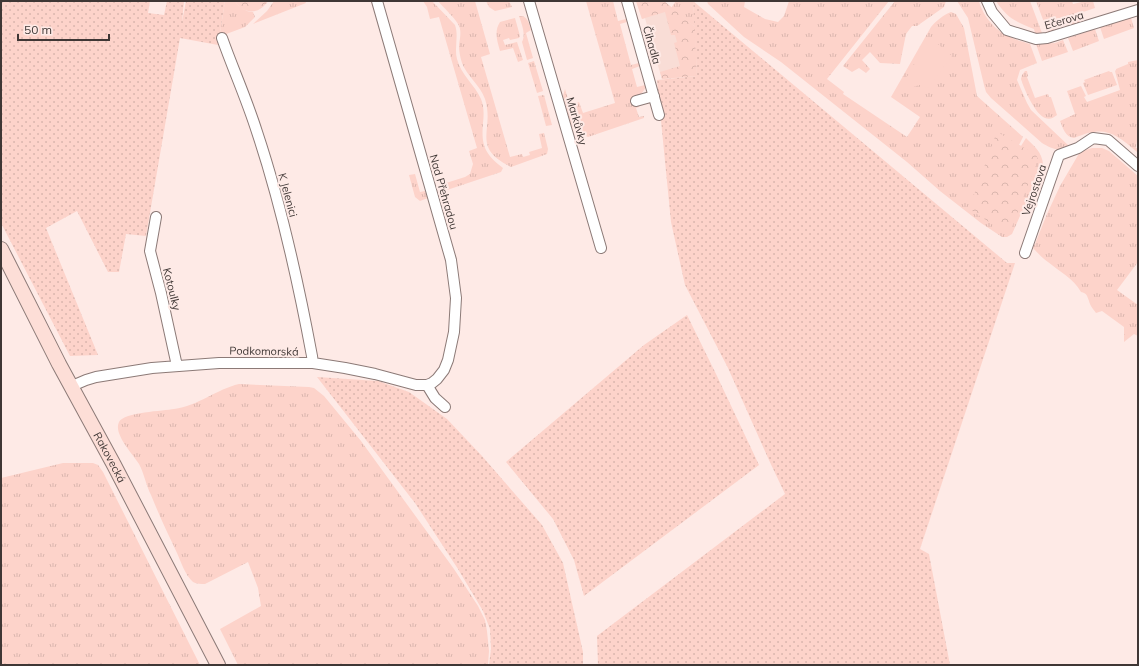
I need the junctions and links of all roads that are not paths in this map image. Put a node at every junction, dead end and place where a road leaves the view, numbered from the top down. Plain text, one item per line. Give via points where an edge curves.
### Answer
1 (377, 1) edge
2 (529, 1) edge
3 (627, 1) edge
4 (987, 1) edge
5 (1138, 10) edge
6 (222, 38) dead end
7 (654, 96) junction
8 (636, 101) dead end
9 (659, 115) dead end
10 (1138, 166) edge
11 (156, 217) dead end
12 (601, 248) dead end
13 (1, 249) edge
14 (1025, 253) dead end
15 (313, 364) junction
16 (177, 366) junction
17 (427, 385) junction
18 (72, 386) junction
19 (445, 407) dead end
20 (218, 665) edge

1 - 17 street, Nad Přehradou via 452,260 456,298 454,332 444,370
2 - 12 street, Markůvky
3 - 7 street, Čihadla
4 - 5 street, Ečerova via 992,12 1007,30 1036,39 1047,38
6 - 15 street, K Jelenici via 257,131 278,202 302,302
7 - 8 street
7 - 9 street, Čihadla
10 - 14 street, Vejrostova via 1108,140 1093,138 1078,148 1059,155
11 - 16 street, Kotoulky via 150,251
13 - 18 main road, Rakovecká
15 - 16 street, Podkomorská via 219,363
15 - 17 street, Podkomorská
16 - 18 street, Podkomorská via 96,377
17 - 19 street via 435,398
18 - 20 main road, Rakovecká

